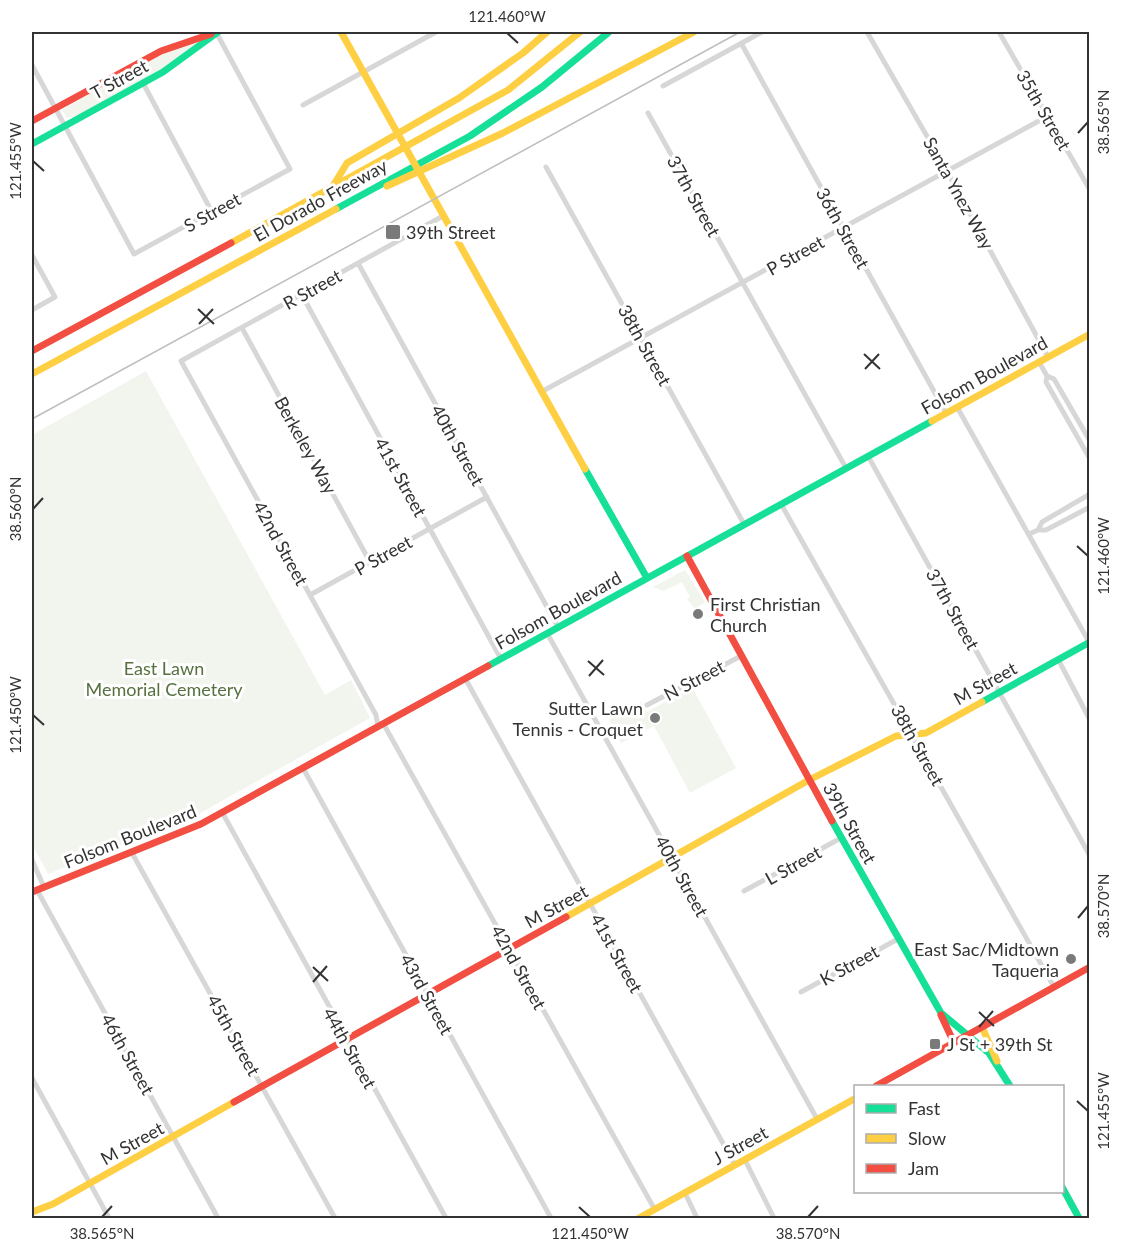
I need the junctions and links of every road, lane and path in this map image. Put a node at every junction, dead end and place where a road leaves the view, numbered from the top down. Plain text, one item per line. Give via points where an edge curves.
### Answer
1 (217, 32) edge
2 (341, 32) edge
3 (436, 32) edge
4 (547, 32) edge
5 (580, 32) edge
6 (609, 32) edge
7 (694, 32) edge
8 (762, 32) edge
9 (867, 32) edge
10 (999, 32) edge
11 (741, 43) junction
12 (32, 65) edge
13 (362, 72) junction
14 (143, 83) junction
15 (663, 86) dead end
16 (303, 105) dead end
17 (55, 109) junction
18 (648, 113) dead end
19 (1048, 116) junction
20 (32, 122) edge
21 (65, 126) junction
22 (32, 144) edge
23 (546, 167) dead end
24 (947, 171) junction
25 (396, 179) junction
26 (332, 188) junction
27 (1089, 190) edge
28 (212, 212) junction
29 (443, 216) junction
30 (844, 229) junction
31 (32, 255) edge
32 (358, 263) junction
33 (743, 284) junction
34 (302, 295) junction
35 (32, 310) edge
36 (242, 328) junction
37 (1089, 333) edge
38 (641, 339) junction
39 (32, 351) edge
40 (1048, 357) junction
41 (181, 361) joint
42 (1039, 362) junction
43 (32, 374) edge
44 (1047, 376) junction
45 (541, 392) junction
46 (957, 407) junction
47 (1072, 410) junction
48 (946, 413) junction
49 (1065, 414) junction
50 (1089, 441) edge
51 (868, 456) junction
52 (1089, 459) edge
53 (846, 468) junction
54 (1089, 494) edge
55 (487, 497) junction
56 (781, 504) junction
57 (1089, 507) edge
58 (744, 524) junction
59 (430, 529) junction
60 (1038, 530) junction
61 (1029, 534) junction
62 (687, 556) junction
63 (370, 562) junction
64 (646, 578) junction
65 (310, 595) junction
66 (558, 627) junction
67 (547, 633) junction
68 (1089, 642) edge
69 (741, 656) junction
70 (501, 659) junction
71 (1058, 659) junction
72 (465, 678) junction
73 (999, 692) junction
74 (647, 705) dead end
75 (1089, 720) edge
76 (380, 725) junction
77 (911, 733) junction
78 (303, 768) junction
79 (809, 780) junction
80 (222, 812) junction
81 (841, 838) junction
82 (132, 853) junction
83 (1089, 856) edge
84 (672, 858) junction
85 (32, 860) edge
86 (38, 890) edge
87 (744, 891) dead end
88 (590, 904) junction
89 (898, 939) junction
90 (509, 949) junction
91 (1089, 967) edge
92 (1054, 987) junction
93 (801, 992) dead end
94 (427, 995) junction
95 (941, 1013) junction
96 (982, 1027) junction
97 (966, 1036) junction
98 (346, 1040) junction
99 (954, 1043) junction
100 (997, 1063) junction
101 (32, 1078) edge
102 (878, 1085) edge
103 (1009, 1085) edge
104 (262, 1087) junction
105 (854, 1099) edge
106 (817, 1119) junction
107 (173, 1137) junction
108 (745, 1160) junction
109 (735, 1165) junction
110 (89, 1184) junction
111 (1064, 1191) edge
112 (685, 1193) junction
113 (655, 1210) junction
114 (32, 1214) edge
115 (109, 1218) edge
116 (218, 1218) edge
117 (335, 1218) edge
118 (446, 1218) edge
119 (551, 1218) edge
120 (639, 1218) edge
121 (697, 1218) edge
122 (774, 1218) edge
123 (1079, 1218) edge

1 - 14 main road, T Street
1 - 17 main road, T Street via 161,51
1 - 28 street, S Street via 290,169
2 - 13 main road
3 - 13 street
4 - 26 main road via 523,53 412,127 347,163
5 - 26 main road, El Dorado Freeway via 508,90
6 - 25 main road, El Dorado Freeway via 525,101
7 - 25 main road via 503,133
8 - 11 street
9 - 24 street, Santa Ynez Way
10 - 19 street, 35th Street
11 - 15 street
11 - 30 street, 36th Street
12 - 17 street
13 - 16 street
13 - 29 main road
14 - 21 main road, T Street
14 - 28 street
17 - 20 main road, T Street
17 - 21 street
18 - 33 street, 37th Street
19 - 24 street, P Street
19 - 27 street, 35th Street
21 - 22 main road, T Street
21 - 28 street, S Street via 134,254
23 - 38 street, 38th Street
24 - 30 street, P Street
24 - 40 street, Santa Ynez Way
25 - 43 main road, El Dorado Freeway
26 - 39 main road, El Dorado Freeway
29 - 32 street, R Street
29 - 45 main road
30 - 33 street, P Street
30 - 48 street, 36th Street
31 - 35 street via 55,297
32 - 34 street, R Street
32 - 55 street, 40th Street
33 - 38 street, P Street
33 - 53 street, 37th Street
34 - 36 street, R Street
34 - 59 street, 41st Street
36 - 41 street, R Street
36 - 63 street, Berkeley Way
37 - 40 main road, Folsom Boulevard
38 - 45 street, P Street
38 - 58 street, 38th Street
40 - 42 main road, Folsom Boulevard
41 - 65 street, 42nd Street
42 - 44 street
42 - 46 main road, Folsom Boulevard
44 - 47 street via 1054,379
44 - 49 street via 1046,382
45 - 64 main road
46 - 48 main road, Folsom Boulevard
46 - 61 street
47 - 49 street
47 - 50 street
48 - 51 main road, Folsom Boulevard
49 - 52 street
51 - 53 main road, Folsom Boulevard
51 - 73 street, 37th Street
53 - 56 main road, Folsom Boulevard
54 - 60 street via 1042,522
55 - 59 street, P Street
55 - 66 street, 40th Street
56 - 58 main road, Folsom Boulevard
56 - 77 street, 38th Street
57 - 60 street via 1046,530
58 - 62 main road, Folsom Boulevard
59 - 63 street, P Street
59 - 70 street, 41st Street
60 - 61 street
61 - 68 street
62 - 64 main road, Folsom Boulevard
62 - 69 main road, 39th Street
63 - 65 street, P Street
64 - 66 main road, Folsom Boulevard
65 - 76 street, 42nd Street
66 - 67 main road, Folsom Boulevard
67 - 70 main road, Folsom Boulevard
67 - 84 street, 40th Street
68 - 71 main road, M Street
69 - 74 street, N Street
69 - 79 main road, 39th Street
70 - 72 main road, Folsom Boulevard
71 - 73 main road, M Street
71 - 75 street
72 - 76 main road, Folsom Boulevard
72 - 88 street, 41st Street
73 - 77 main road, M Street via 926,733
73 - 83 street, 37th Street
76 - 78 main road, Folsom Boulevard
76 - 90 street, 42nd Street
77 - 79 main road, M Street via 896,736
77 - 92 street, 38th Street
78 - 80 main road, Folsom Boulevard
78 - 94 street, 43rd Street
79 - 81 main road, 39th Street
79 - 84 main road, M Street
80 - 82 main road, Folsom Boulevard
80 - 98 street, 44th Street
81 - 87 street, L Street
81 - 89 main road, 39th Street
82 - 86 main road, Folsom Boulevard
82 - 104 street, 45th Street
84 - 88 main road, M Street
84 - 106 street, 40th Street
85 - 86 street, 46th Street
86 - 107 street, 46th Street
88 - 90 main road, M Street
88 - 109 street, 41st Street
89 - 93 street, K Street
89 - 95 main road, 39th Street
90 - 94 main road, M Street
90 - 113 street, 42nd Street
91 - 92 main road
92 - 96 main road
94 - 98 main road, M Street
94 - 119 street, 43rd Street
95 - 97 main road, 39th Street
95 - 99 main road
96 - 97 main road
96 - 100 main road
97 - 99 main road
97 - 100 main road, 39th Street
98 - 104 main road, M Street
98 - 118 street, 44th Street
99 - 102 main road
100 - 103 main road, 39th Street
101 - 110 street
104 - 107 main road, M Street
104 - 117 street, 45th Street
105 - 106 main road, J Street
106 - 108 main road, J Street
107 - 110 main road, M Street
107 - 116 street, 46th Street
108 - 109 main road, J Street
108 - 122 street
109 - 112 main road, J Street
110 - 114 main road, M Street
110 - 115 street
111 - 123 main road
112 - 113 main road, J Street
112 - 121 street
113 - 120 main road, J Street

